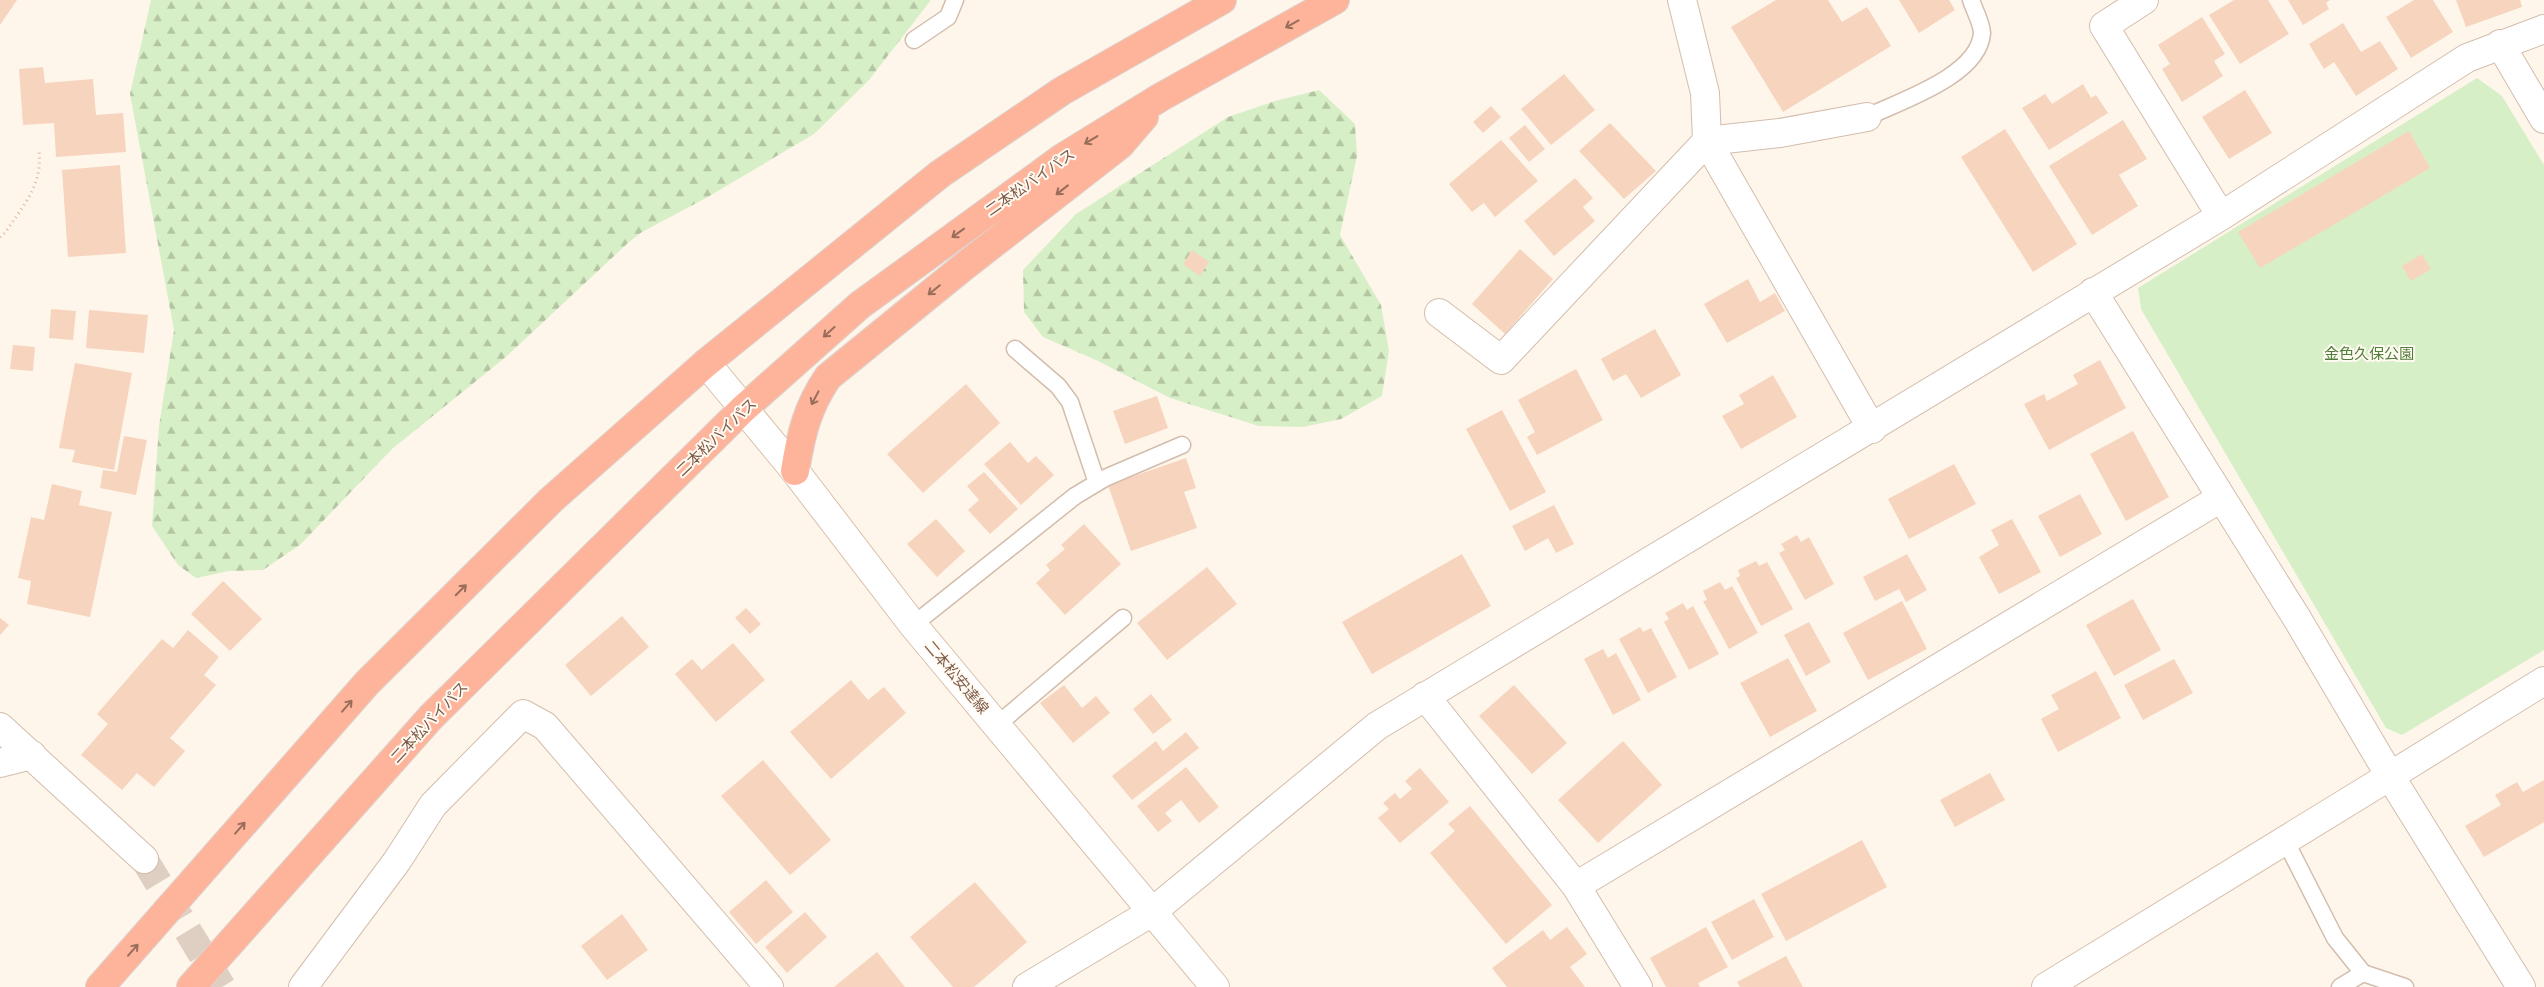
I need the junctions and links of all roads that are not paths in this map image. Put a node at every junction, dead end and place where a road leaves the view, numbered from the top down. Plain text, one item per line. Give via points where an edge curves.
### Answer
1 (955, 0) edge
2 (1222, 0) edge
3 (1335, 0) edge
4 (1682, 0) edge
5 (1971, 0) edge
6 (2144, 0) edge
7 (2544, 29) edge
8 (914, 40) dead end
9 (2500, 44) junction
10 (1161, 97) junction
11 (1867, 118) joint
12 (2544, 119) edge
13 (1707, 141) junction
14 (2221, 216) junction
15 (2093, 292) junction
16 (1439, 313) dead end
17 (1015, 349) dead end
18 (706, 363) junction
19 (743, 409) junction
20 (1872, 429) junction
21 (1182, 445) dead end
22 (795, 471) junction
23 (1097, 483) junction
24 (2221, 498) junction
25 (1123, 618) dead end
26 (914, 625) junction
27 (2544, 681) edge
28 (1425, 696) junction
29 (996, 724) junction
30 (0, 727) edge
31 (32, 755) junction
32 (0, 763) edge
33 (2390, 776) junction
34 (2285, 840) junction
35 (144, 859) tunnel mouth
36 (1576, 886) junction
37 (1152, 912) junction
38 (2363, 973) junction
39 (100, 987) edge
40 (191, 987) edge
41 (303, 987) edge
42 (769, 987) edge
43 (1027, 987) edge
44 (1215, 987) edge
45 (1638, 987) edge
46 (2046, 987) edge
47 (2340, 987) edge
48 (2405, 987) edge
49 (2521, 987) edge

1 - 8 lane via 948,17
2 - 18 highway via 1062,91 940,174
3 -> 10 highway, 二本松バイパス
4 - 13 street via 1705,93
5 - 11 lane via 1982,32 1976,52 1956,74
6 - 14 street via 2104,26
7 - 9 street
9 - 12 street
9 - 14 street via 2467,58
10 -> 19 highway, 二本松バイパス via 1062,158 860,305
10 -> 22 highway via 1120,145 828,377 814,398 802,431
11 - 13 street
13 - 16 street via 1502,360
13 - 20 street
14 - 15 street
15 - 20 street
15 - 24 street
17 - 23 lane via 1058,386 1070,402
18 - 19 street, 二本松安達線
39 -> 18 highway via 368,683 551,500
19 - 22 street, 二本松安達線
19 - 40 highway, 二本松バイパス via 431,717
20 - 28 street
21 - 23 lane
22 - 26 street, 二本松安達線
23 - 26 lane via 1075,496
24 - 33 street
24 - 36 street
25 - 29 lane
26 - 29 street, 二本松安達線
27 - 33 street
28 - 36 street
28 - 37 street via 1377,726
29 - 37 street, 二本松安達線
30 - 31 street
31 - 32 street
31 - 35 street
33 - 34 street
33 - 49 street
34 - 38 lane via 2334,938
34 - 46 street
36 - 45 street
37 - 43 street
37 - 44 street, 二本松安達線
38 - 47 lane
38 - 48 lane
41 - 42 street via 397,861 433,805 523,714 545,726

